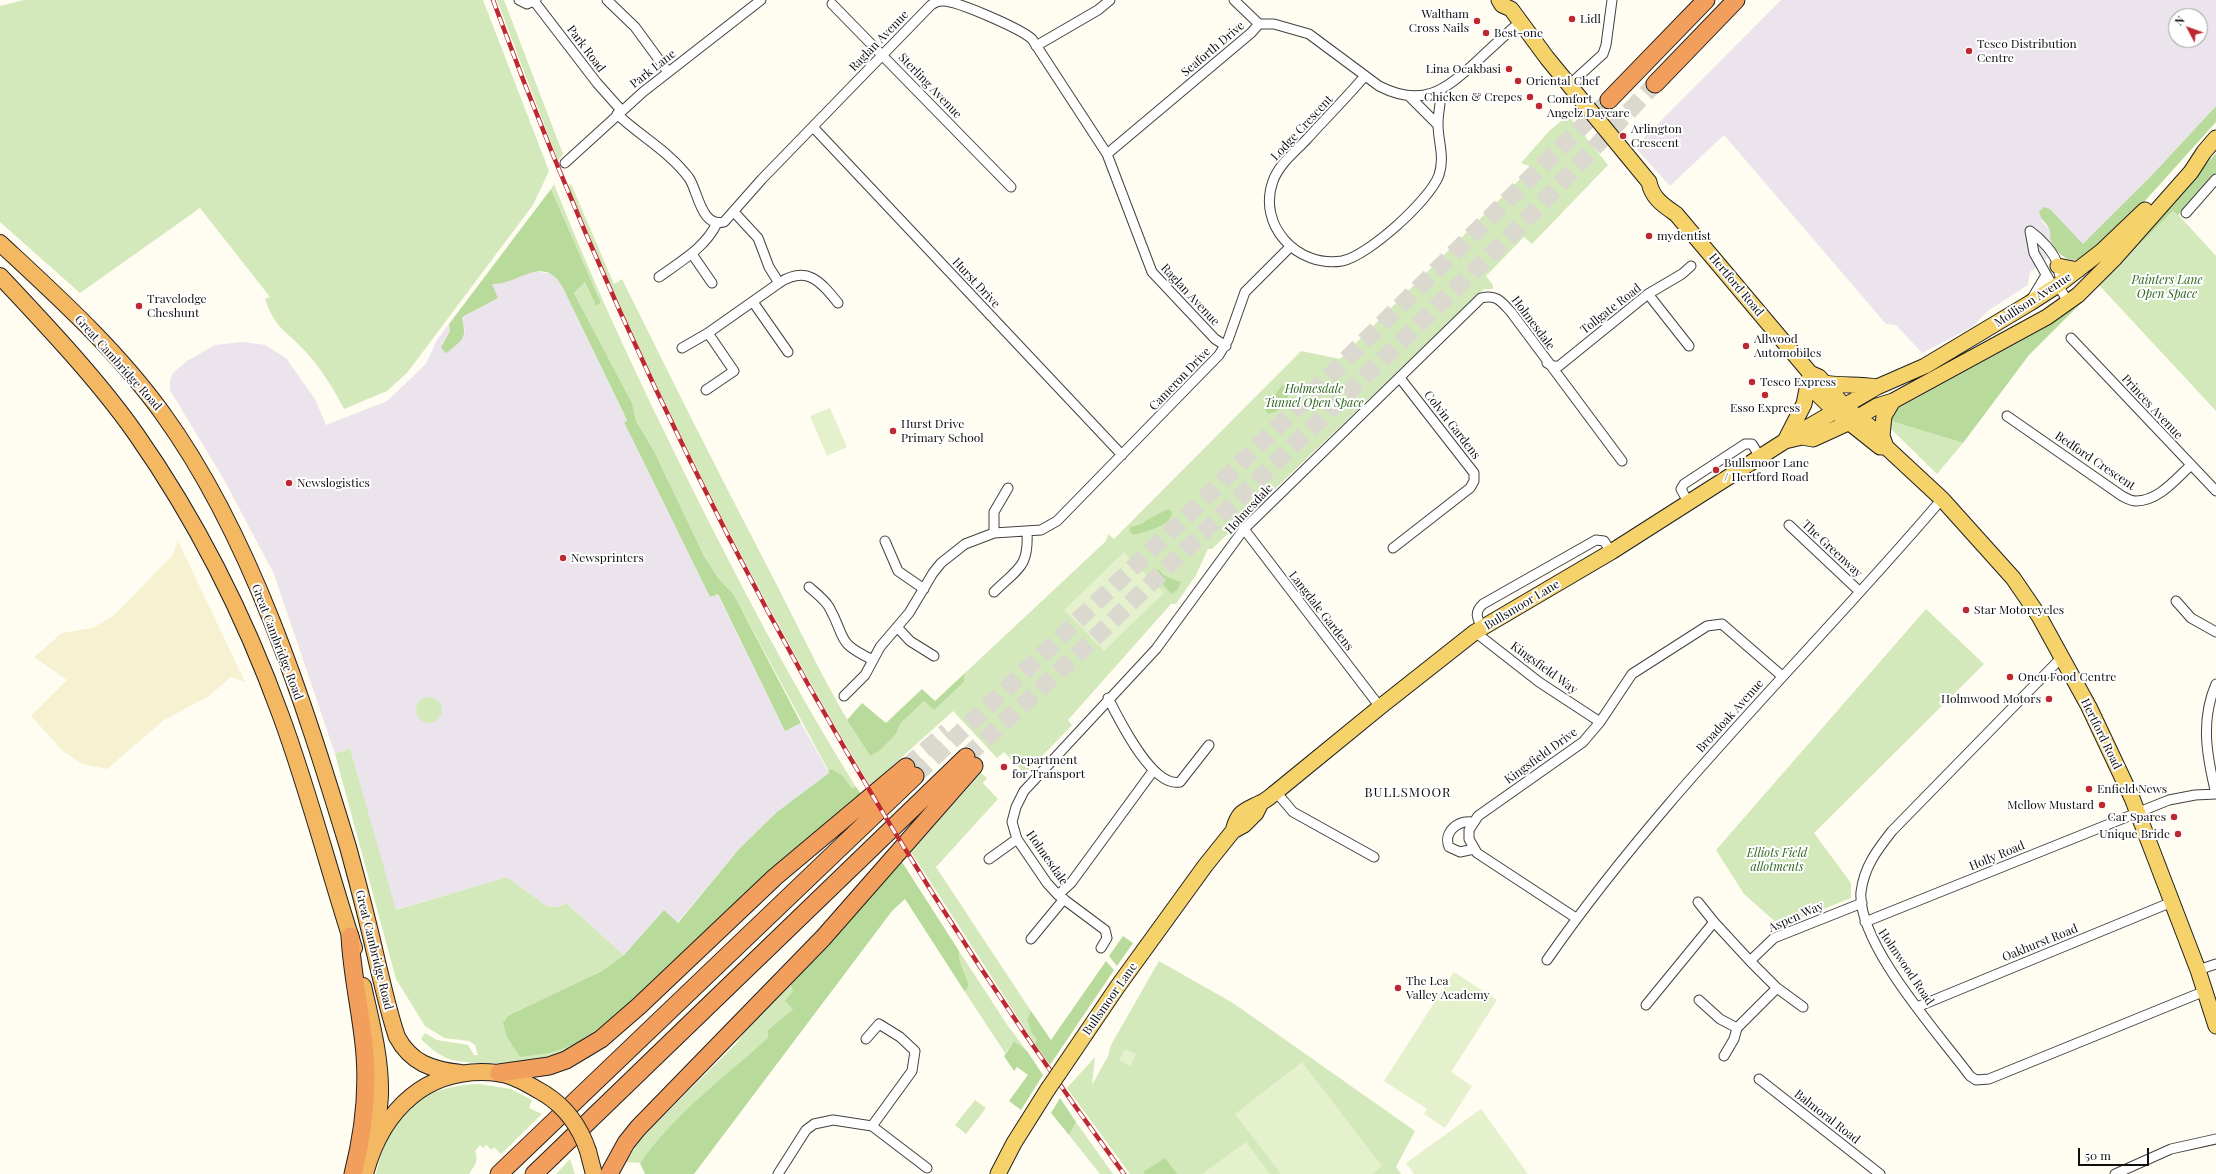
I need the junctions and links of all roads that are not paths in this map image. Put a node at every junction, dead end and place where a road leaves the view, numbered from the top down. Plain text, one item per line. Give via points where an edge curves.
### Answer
1 (519, 0) edge
2 (606, 0) edge
3 (1110, 0) edge
4 (1234, 0) edge
5 (1499, 0) edge
6 (1612, 0) edge
7 (1706, 0) edge
8 (1736, 0) edge
9 (535, 1) edge
10 (755, 2) edge
11 (832, 4) dead end
12 (1512, 5) edge
13 (1520, 22) junction
14 (1258, 24) junction
15 (1036, 46) junction
16 (883, 55) junction
17 (668, 72) junction
18 (1364, 77) junction
19 (1655, 84) tunnel mouth
20 (1569, 85) junction
21 (1441, 91) junction
22 (1410, 97) junction
23 (1609, 100) tunnel mouth
24 (619, 112) junction
25 (1438, 125) junction
26 (812, 127) junction
27 (2216, 138) edge
28 (2204, 152) junction
29 (1107, 154) junction
30 (565, 163) dead end
31 (2216, 179) edge
32 (1011, 187) dead end
33 (734, 212) junction
34 (2186, 213) dead end
35 (717, 223) junction
36 (0, 243) edge
37 (1290, 247) junction
38 (692, 254) junction
39 (1691, 266) dead end
40 (2052, 270) junction
41 (2078, 270) junction
42 (0, 276) edge
43 (659, 277) dead end
44 (712, 282) dead end
45 (779, 283) junction
46 (2058, 285) junction
47 (1648, 294) junction
48 (753, 302) junction
49 (2068, 302) junction
50 (838, 303) dead end
51 (2030, 304) junction
52 (708, 334) junction
53 (2071, 338) dead end
54 (1226, 346) junction
55 (1689, 346) dead end
56 (682, 348) dead end
57 (788, 352) dead end
58 (1547, 363) junction
59 (1400, 378) junction
60 (1809, 379) junction
61 (1825, 383) junction
62 (1877, 387) junction
63 (706, 390) dead end
64 (1893, 401) junction
65 (1840, 410) junction
66 (2007, 416) dead end
67 (1854, 420) junction
68 (1802, 437) junction
69 (1785, 441) junction
70 (1884, 441) junction
71 (1122, 455) junction
72 (1622, 461) dead end
73 (2190, 466) junction
74 (1008, 488) dead end
75 (2216, 491) edge
76 (1942, 498) junction
77 (1788, 525) dead end
78 (1244, 529) junction
79 (1027, 531) junction
80 (994, 533) junction
81 (885, 541) dead end
82 (1392, 548) dead end
83 (809, 587) dead end
84 (924, 589) junction
85 (1859, 591) junction
86 (994, 592) dead end
87 (2176, 601) dead end
88 (896, 627) junction
89 (1479, 630) junction
90 (2216, 632) edge
91 (934, 656) dead end
92 (2062, 657) junction
93 (873, 660) junction
94 (1782, 676) junction
95 (2216, 684) edge
96 (844, 696) dead end
97 (1108, 698) junction
98 (1380, 707) junction
99 (1600, 722) junction
100 (1209, 745) dead end
101 (1153, 771) junction
102 (1276, 792) junction
103 (2216, 794) edge
104 (2138, 812) junction
105 (1472, 822) junction
106 (1017, 839) junction
107 (1474, 849) junction
108 (1374, 857) dead end
109 (989, 859) dead end
110 (1061, 897) junction
111 (1698, 902) dead end
112 (2172, 902) junction
113 (1862, 903) junction
114 (1576, 918) junction
115 (1714, 922) junction
116 (1865, 922) junction
117 (350, 936) junction
118 (1032, 939) dead end
119 (1101, 948) dead end
120 (1547, 960) dead end
121 (1750, 961) junction
122 (2216, 964) edge
123 (2198, 970) junction
124 (1777, 988) junction
125 (2205, 991) junction
126 (1699, 1000) dead end
127 (1646, 1005) dead end
128 (1803, 1007) dead end
129 (1917, 1007) junction
130 (2216, 1026) edge
131 (1736, 1028) junction
132 (866, 1039) dead end
133 (1724, 1056) dead end
134 (461, 1073) junction
135 (499, 1073) junction
136 (1759, 1079) dead end
137 (872, 1126) junction
138 (2216, 1139) edge
139 (373, 1147) junction
140 (927, 1168) dead end
141 (353, 1174) edge
142 (365, 1174) edge
143 (499, 1174) edge
144 (534, 1174) edge
145 (594, 1174) edge
146 (609, 1174) edge
147 (778, 1174) edge
148 (998, 1174) edge
149 (1880, 1174) edge
150 (2115, 1174) edge

1 - 9 street, Park Road via 527,4
2 - 17 street via 635,27
3 - 15 street via 1098,10
4 - 14 street
5 - 12 main road, Hertford Road via 1502,5
6 - 20 street via 1603,54
7 - 23 highway
8 - 19 highway
9 - 24 street, Park Road
10 - 17 street, Park Lane
11 - 16 street, Sterling Avenue
12 - 13 main road, Hertford Road
13 - 20 main road, Hertford Road
13 - 21 street
14 - 18 street, Seaforth Drive via 1274,24 1309,34
14 - 29 street, Seaforth Drive via 1251,33
15 - 16 street, Raglan Avenue via 1025,32 1015,27 942,0 931,6
15 - 29 street, Raglan Avenue
16 - 26 street, Raglan Avenue
16 - 32 street, Sterling Avenue
17 - 24 street, Park Lane
18 - 22 street via 1392,93
18 - 37 street, Lodge Crescent via 1288,159 1273,181 1269,196 1271,212 1276,229
20 - 60 main road, Hertford Road via 1649,182 1651,193 1676,214
21 - 22 street
21 - 25 street, Lodge Crescent
22 - 25 street
24 - 30 street, Park Lane
24 - 35 street, Park Road via 682,170 694,186 708,218
25 - 37 street, Lodge Crescent via 1442,156 1433,186 1416,207 1373,246 1358,256 1337,261 1314,259
26 - 33 street, Raglan Avenue
26 - 71 street, Hurst Drive
27 - 28 main road, Mollison Avenue
28 - 41 main road, Mollison Avenue via 2185,166 2125,230
28 - 49 main road, Mollison Avenue via 2191,172 2114,259
29 - 54 street, Raglan Avenue via 1152,272 1215,339
31 - 34 street
33 - 35 street, Raglan Avenue via 724,222
33 - 45 street via 758,238 769,267
35 - 38 street, Raglan Avenue via 710,236
36 - 134 highway, Great Cambridge Road via 67,306 124,366 162,413 209,487 256,585 297,692 354,871 397,1037 409,1054 421,1064 436,1070
37 - 54 street, Cameron Drive via 1245,292
38 - 43 street, Raglan Avenue
38 - 44 street
39 - 47 street, Tollgate Road
40 - 41 main road
40 - 46 street via 2051,283
40 - 46 street via 2057,271 2061,278
40 - 51 street
41 - 46 main road, Mollison Avenue
42 - 117 highway, Great Cambridge Road via 125,418 203,543 242,624 280,715
45 - 48 street
45 - 50 street via 795,276 812,277 822,284
46 - 49 street
46 - 51 main road, Mollison Avenue
47 - 55 street
47 - 58 street, Tollgate Road via 1559,366
48 - 52 street
48 - 57 street
49 - 64 main road, Mollison Avenue via 2047,317
51 - 62 main road, Mollison Avenue via 1924,366
52 - 56 street
52 - 63 street via 734,371
53 - 73 street, Princes Avenue
54 - 71 street, Cameron Drive
58 - 59 street, Holmesdale via 1499,298 1489,296 1481,298
58 - 72 street, Holmesdale
59 - 78 street, Holmesdale
59 - 82 street, Colvin Gardens via 1474,473 1474,482 1470,488
60 - 61 main road, Hertford Road via 1819,377
60 - 65 main road, Hertford Road
60 - 69 main road via 1804,404
61 - 62 main road
61 - 65 main road, Hertford Road
62 - 65 main road, Mollison Avenue
64 - 67 main road, Mollison Avenue via 1877,406
64 - 70 main road via 1884,416
65 - 67 main road, Hertford Road
65 - 68 main road via 1808,427
66 - 73 street, Bedford Crescent via 2134,502 2146,500 2160,493
67 - 68 main road, Bullsmoor Lane via 1813,439
67 - 70 main road, Hertford Road via 1880,447
68 - 69 main road, Bullsmoor Lane
69 - 89 main road, Bullsmoor Lane via 1611,552
70 - 76 main road, Hertford Road
71 - 79 street, Cameron Drive via 1047,528
73 - 75 street, Princes Avenue
74 - 80 street via 994,512
76 - 85 street, Broadoak Avenue
76 - 92 main road, Hertford Road via 2019,586
77 - 85 street, The Greenway
78 - 97 street, Holmesdale via 1156,648
78 - 98 street, Langdale Gardens
79 - 80 street, Cameron Drive
79 - 86 street via 1027,558
80 - 84 street, Cameron Drive via 972,540 953,552 933,573
81 - 84 street via 898,571
83 - 93 street via 828,606 846,644
84 - 88 street, Cameron Drive via 909,614
85 - 94 street, Broadoak Avenue
87 - 90 street via 2191,618
88 - 91 street
88 - 93 street, Cameron Drive
89 - 98 main road, Bullsmoor Lane
89 - 99 street, Kingsfield Way via 1539,682
92 - 104 main road, Hertford Road via 2089,707
92 - 113 street, Holmwood Road via 1892,831 1872,857 1865,874
93 - 96 street, Cameron Drive via 860,681
94 - 99 street, Kingsfield Drive via 1722,624 1714,624 1671,647 1632,674
94 - 114 street, Broadoak Avenue via 1674,796
95 - 103 street via 2206,716 2206,742
97 - 101 street via 1126,733
97 - 106 street, Holmesdale via 1024,791 1012,822
98 - 102 main road, Bullsmoor Lane
99 - 105 street, Kingsfield Drive via 1583,742
100 - 101 street via 1180,782 1171,782
101 - 110 street
102 - 108 street via 1293,812
102 - 148 main road, Bullsmoor Lane, bridge via 1261,803 1249,820 1233,831 1173,910 1048,1089
103 - 104 street, Holly Road via 2169,800
104 - 112 main road, Hertford Road
104 - 116 street, Holly Road
105 - 107 street via 1469,839
105 - 107 street, Kingsfield Drive via 1458,824 1449,834 1447,841 1449,846 1460,852
106 - 109 street
106 - 110 street, Holmesdale via 1047,882
107 - 114 street
110 - 118 street
110 - 119 street, Holmesdale via 1105,930 1107,938
111 - 115 street
112 - 123 main road, Hertford Road
112 - 129 street, Oakhurst Road
113 - 116 street, Holmwood Road
113 - 121 street, Aspen Way via 1774,938
114 - 120 street, Broadoak Avenue
115 - 121 street
115 - 127 street
116 - 129 street, Holmwood Road via 1878,949
117 - 139 highway, Great Cambridge Road via 359,964 378,1062 380,1096
117 - 141 highway via 351,963 362,1024 366,1070 364,1120
121 - 124 street
122 - 123 street
123 - 125 main road, Hertford Road
124 - 128 street
124 - 131 street
125 - 129 street, Holmwood Road via 1989,1079 1976,1080 1970,1076
125 - 130 main road, Hertford Road
126 - 131 street via 1720,1019
131 - 133 street via 1734,1039
132 - 137 street via 879,1024 900,1037 914,1051 912,1071
134 - 135 highway
134 - 139 highway via 432,1084 408,1099 390,1117
135 - 143 highway via 549,1066 566,1060 601,1039 775,877 911,772
135 - 145 highway, bridge via 559,1103 582,1135
136 - 149 street, Balmoral Road
137 - 140 street
137 - 147 street via 833,1120 814,1124 806,1130
138 - 150 street via 2172,1149
139 - 142 highway
144 - 146 highway via 970,762 827,933 638,1128 621,1150

